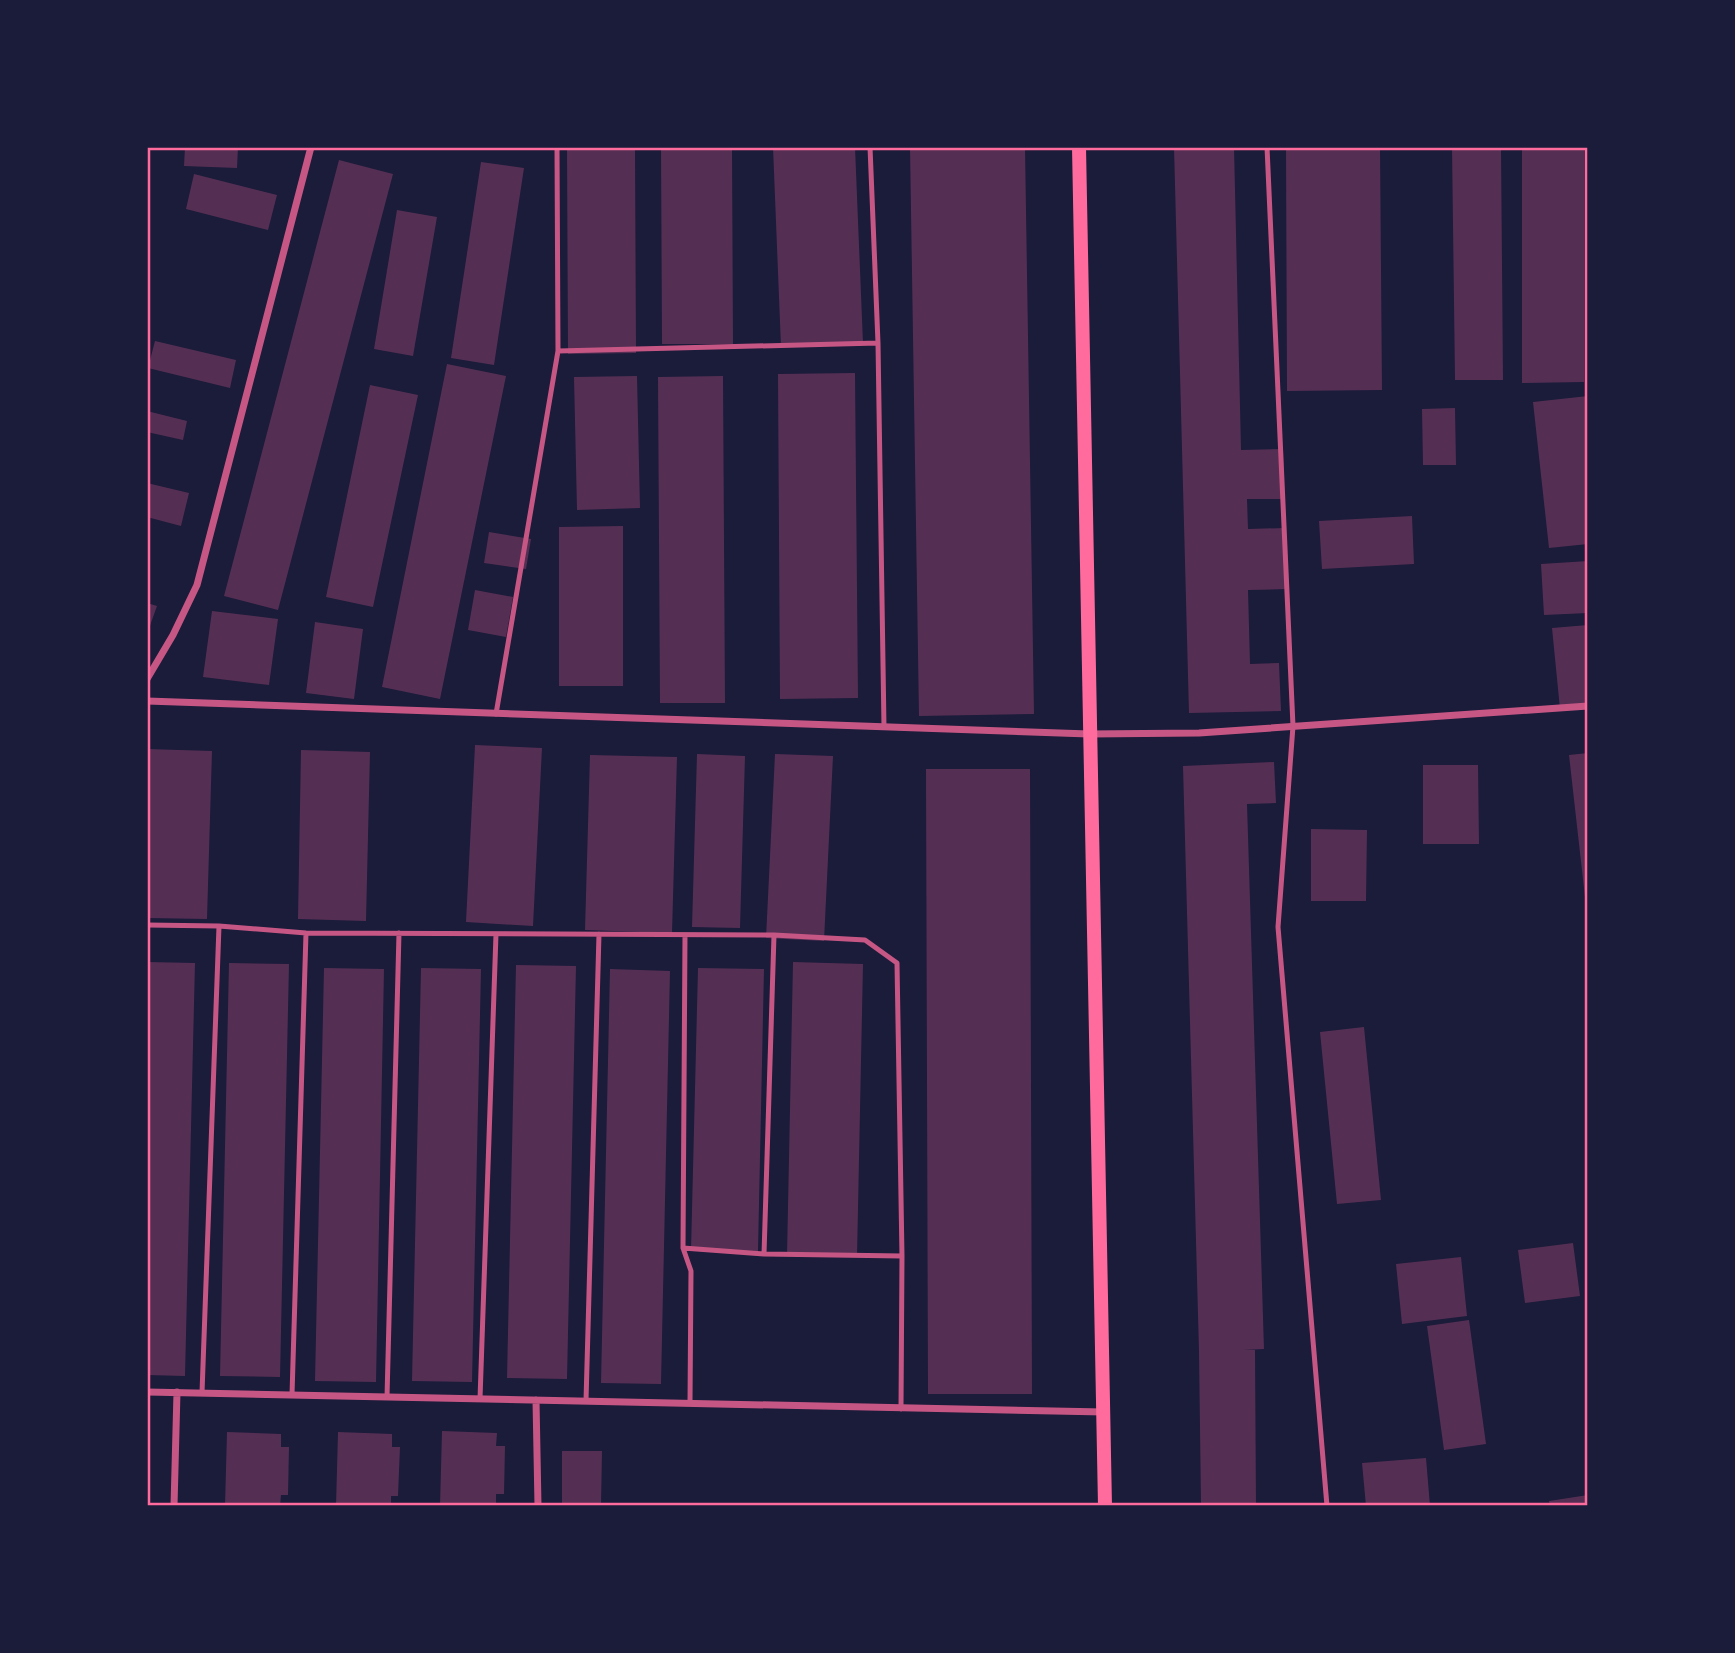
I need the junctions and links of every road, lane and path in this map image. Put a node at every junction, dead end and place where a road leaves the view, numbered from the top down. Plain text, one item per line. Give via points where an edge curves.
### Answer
1 (311, 147) edge
2 (557, 147) edge
3 (870, 147) edge
4 (1079, 147) edge
5 (1267, 147) edge
6 (878, 343) junction
7 (558, 351) junction
8 (147, 679) edge
9 (147, 701) edge
10 (1588, 706) edge
11 (496, 714) junction
12 (1293, 726) junction
13 (884, 727) junction
14 (1089, 733) junction
15 (147, 925) edge
16 (219, 926) junction
17 (306, 933) junction
18 (399, 933) junction
19 (496, 934) junction
20 (600, 934) junction
21 (685, 935) junction
22 (774, 935) junction
23 (683, 1248) junction
24 (764, 1254) junction
25 (902, 1256) junction
26 (147, 1392) edge
27 (177, 1392) junction
28 (202, 1393) junction
29 (292, 1395) junction
30 (387, 1397) junction
31 (480, 1399) junction
32 (536, 1400) junction
33 (586, 1401) junction
34 (690, 1402) junction
35 (901, 1409) junction
36 (1104, 1412) junction
37 (174, 1506) edge
38 (538, 1506) edge
39 (1105, 1506) edge
40 (1327, 1506) edge

1 - 8 street via 197,585
2 - 7 lane
3 - 6 lane
4 - 14 main road
5 - 12 lane
6 - 7 lane
6 - 13 lane
7 - 11 lane
9 - 11 street
10 - 12 street
11 - 13 street
12 - 14 street via 1199,733
12 - 40 lane via 1278,927
13 - 14 street
14 - 36 main road
15 - 16 lane
16 - 17 lane
16 - 28 lane
17 - 18 lane
17 - 29 lane
18 - 19 lane
18 - 30 lane
19 - 20 lane
19 - 31 lane
20 - 21 lane
20 - 33 lane
21 - 22 lane
21 - 23 lane
22 - 24 lane
22 - 25 lane via 865,940 897,963
23 - 24 lane
23 - 34 lane via 691,1271
24 - 25 lane
25 - 35 lane
26 - 27 street
27 - 28 street
27 - 37 street
28 - 29 street
29 - 30 street
30 - 31 street
31 - 32 street
32 - 33 street
32 - 38 street
33 - 34 street
34 - 35 street
35 - 36 street
36 - 39 main road

